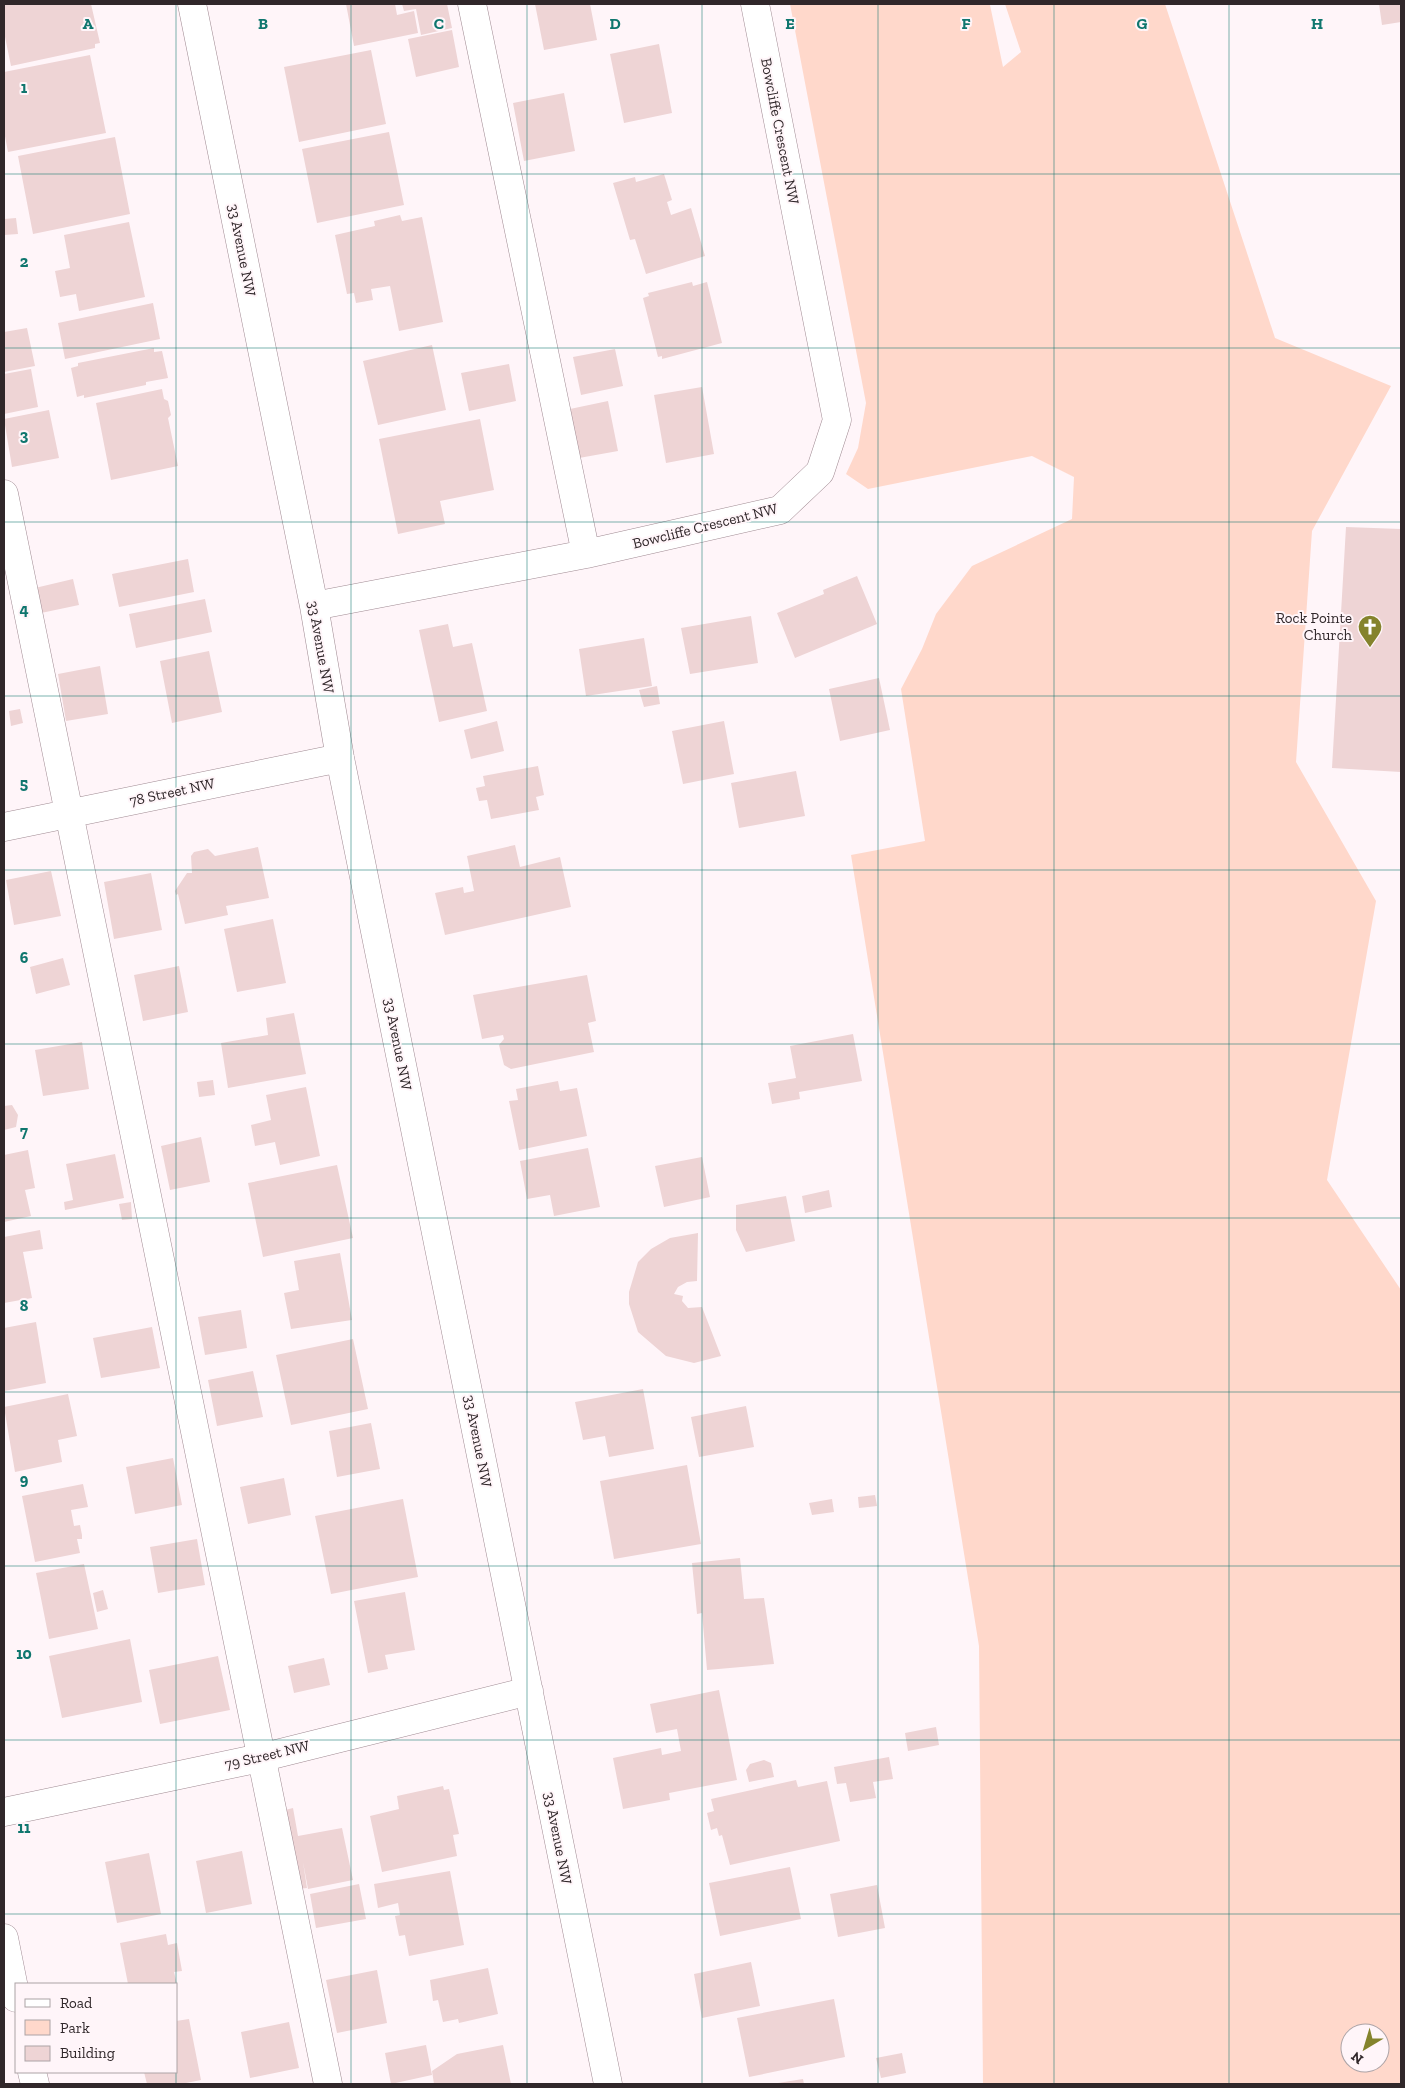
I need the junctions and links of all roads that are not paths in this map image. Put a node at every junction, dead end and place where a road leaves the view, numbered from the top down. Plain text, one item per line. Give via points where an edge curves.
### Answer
1 (192, 4) edge
2 (472, 4) edge
3 (755, 4) edge
4 (4, 494) edge
5 (586, 554) junction
6 (314, 606) junction
7 (340, 758) junction
8 (70, 813) junction
9 (4, 827) edge
10 (529, 1691) junction
11 (260, 1758) junction
12 (4, 1812) edge
13 (4, 1938) edge
14 (15, 1993) edge
15 (328, 2084) edge
16 (608, 2084) edge

1 - 6 street, 33 Avenue NW
2 - 5 street
3 - 5 street, Bowcliffe Crescent NW via 837,420 820,472 780,510
4 - 8 street
5 - 6 street, Bowcliffe Crescent NW
6 - 7 street, 33 Avenue NW
7 - 8 street, 78 Street NW
7 - 10 street, 33 Avenue NW
8 - 9 street, 78 Street NW
8 - 11 street
10 - 11 street, 79 Street NW
10 - 16 street, 33 Avenue NW
11 - 12 street, 79 Street NW
11 - 15 street
13 - 14 street

